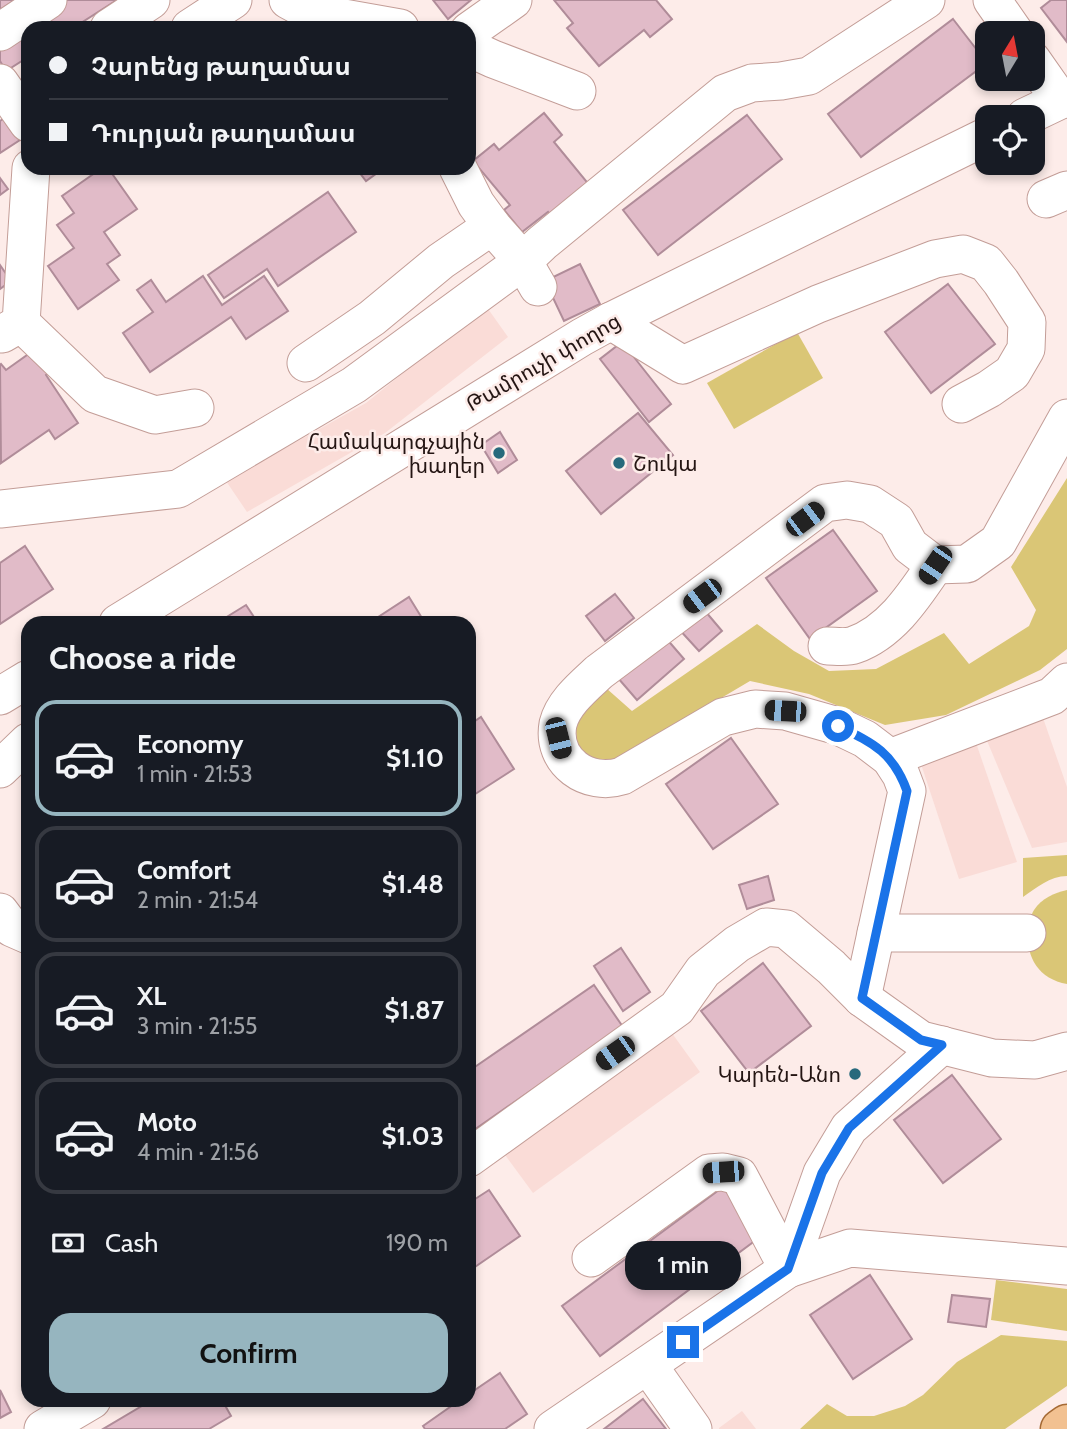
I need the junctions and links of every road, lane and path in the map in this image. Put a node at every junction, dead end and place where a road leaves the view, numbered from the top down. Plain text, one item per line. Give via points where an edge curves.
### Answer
1 (48, 0) edge
2 (151, 0) edge
3 (233, 0) edge
4 (513, 0) edge
5 (926, 0) edge
6 (992, 0) edge
7 (309, 13) edge
8 (120, 21) edge
9 (201, 21) edge
10 (358, 21) edge
11 (1007, 21) edge
12 (476, 26) edge
13 (0, 32) edge
14 (476, 52) edge
15 (1045, 76) edge
16 (577, 91) dead end
17 (1063, 99) edge
18 (1045, 108) edge
19 (975, 142) edge
20 (30, 175) edge
21 (462, 175) edge
22 (492, 226) junction
23 (530, 274) junction
24 (611, 320) junction
25 (10, 329) edge
26 (306, 363) dead end
27 (961, 404) dead end
28 (195, 408) dead end
29 (1067, 418) edge
30 (0, 509) edge
31 (935, 565) junction
32 (129, 616) edge
33 (827, 646) dead end
34 (1067, 682) edge
35 (21, 683) edge
36 (0, 696) edge
37 (21, 749) edge
38 (890, 758) junction
39 (0, 769) edge
40 (0, 912) edge
41 (21, 932) edge
42 (876, 933) junction
43 (1027, 933) dead end
44 (862, 998) junction
45 (942, 1045) junction
46 (1067, 1051) edge
47 (476, 1153) edge
48 (591, 1258) dead end
49 (1067, 1266) edge
50 (788, 1269) junction
51 (648, 1365) junction
52 (80, 1407) edge
53 (1067, 1424) edge
54 (43, 1429) edge
55 (553, 1429) edge
56 (693, 1429) edge
57 (1060, 1429) edge

1 - 13 street
2 - 8 street
3 - 9 street
4 - 12 street
5 - 23 street via 809,76 752,83 725,93 542,243
6 - 11 street
7 - 10 street
14 - 16 street
15 - 17 street
17 - 18 street
19 - 24 street, Թամրուչի փողոց
20 - 25 street
21 - 22 street
22 - 23 street
22 - 26 street
23 - 30 street via 178,489
24 - 27 street via 683,365 817,304 935,259 963,254 986,263 1027,322 1026,349 1012,373
24 - 32 street, Թամրուչի փողոց
25 - 28 street via 95,394 155,415
29 - 31 street via 998,542 967,564
31 - 33 street via 893,620 852,646
31 - 38 street via 910,546 896,521 870,504 825,503 599,672 575,695 558,723 562,754 580,773 598,779 622,776 723,717 755,709 785,711 838,726
34 - 38 street via 1052,696
35 - 36 street
37 - 39 street
38 - 42 street via 907,791
40 - 41 street
42 - 43 street
42 - 44 street
44 - 45 street via 921,1040
44 - 47 street via 786,929 766,927 704,971 677,1009
45 - 46 street via 992,1058 1035,1060
45 - 50 street via 849,1128 822,1173
48 - 50 street via 709,1173 723,1172 739,1176
49 - 50 street via 850,1248
50 - 51 street
51 - 55 street
51 - 56 street
52 - 54 street
53 - 57 main road

